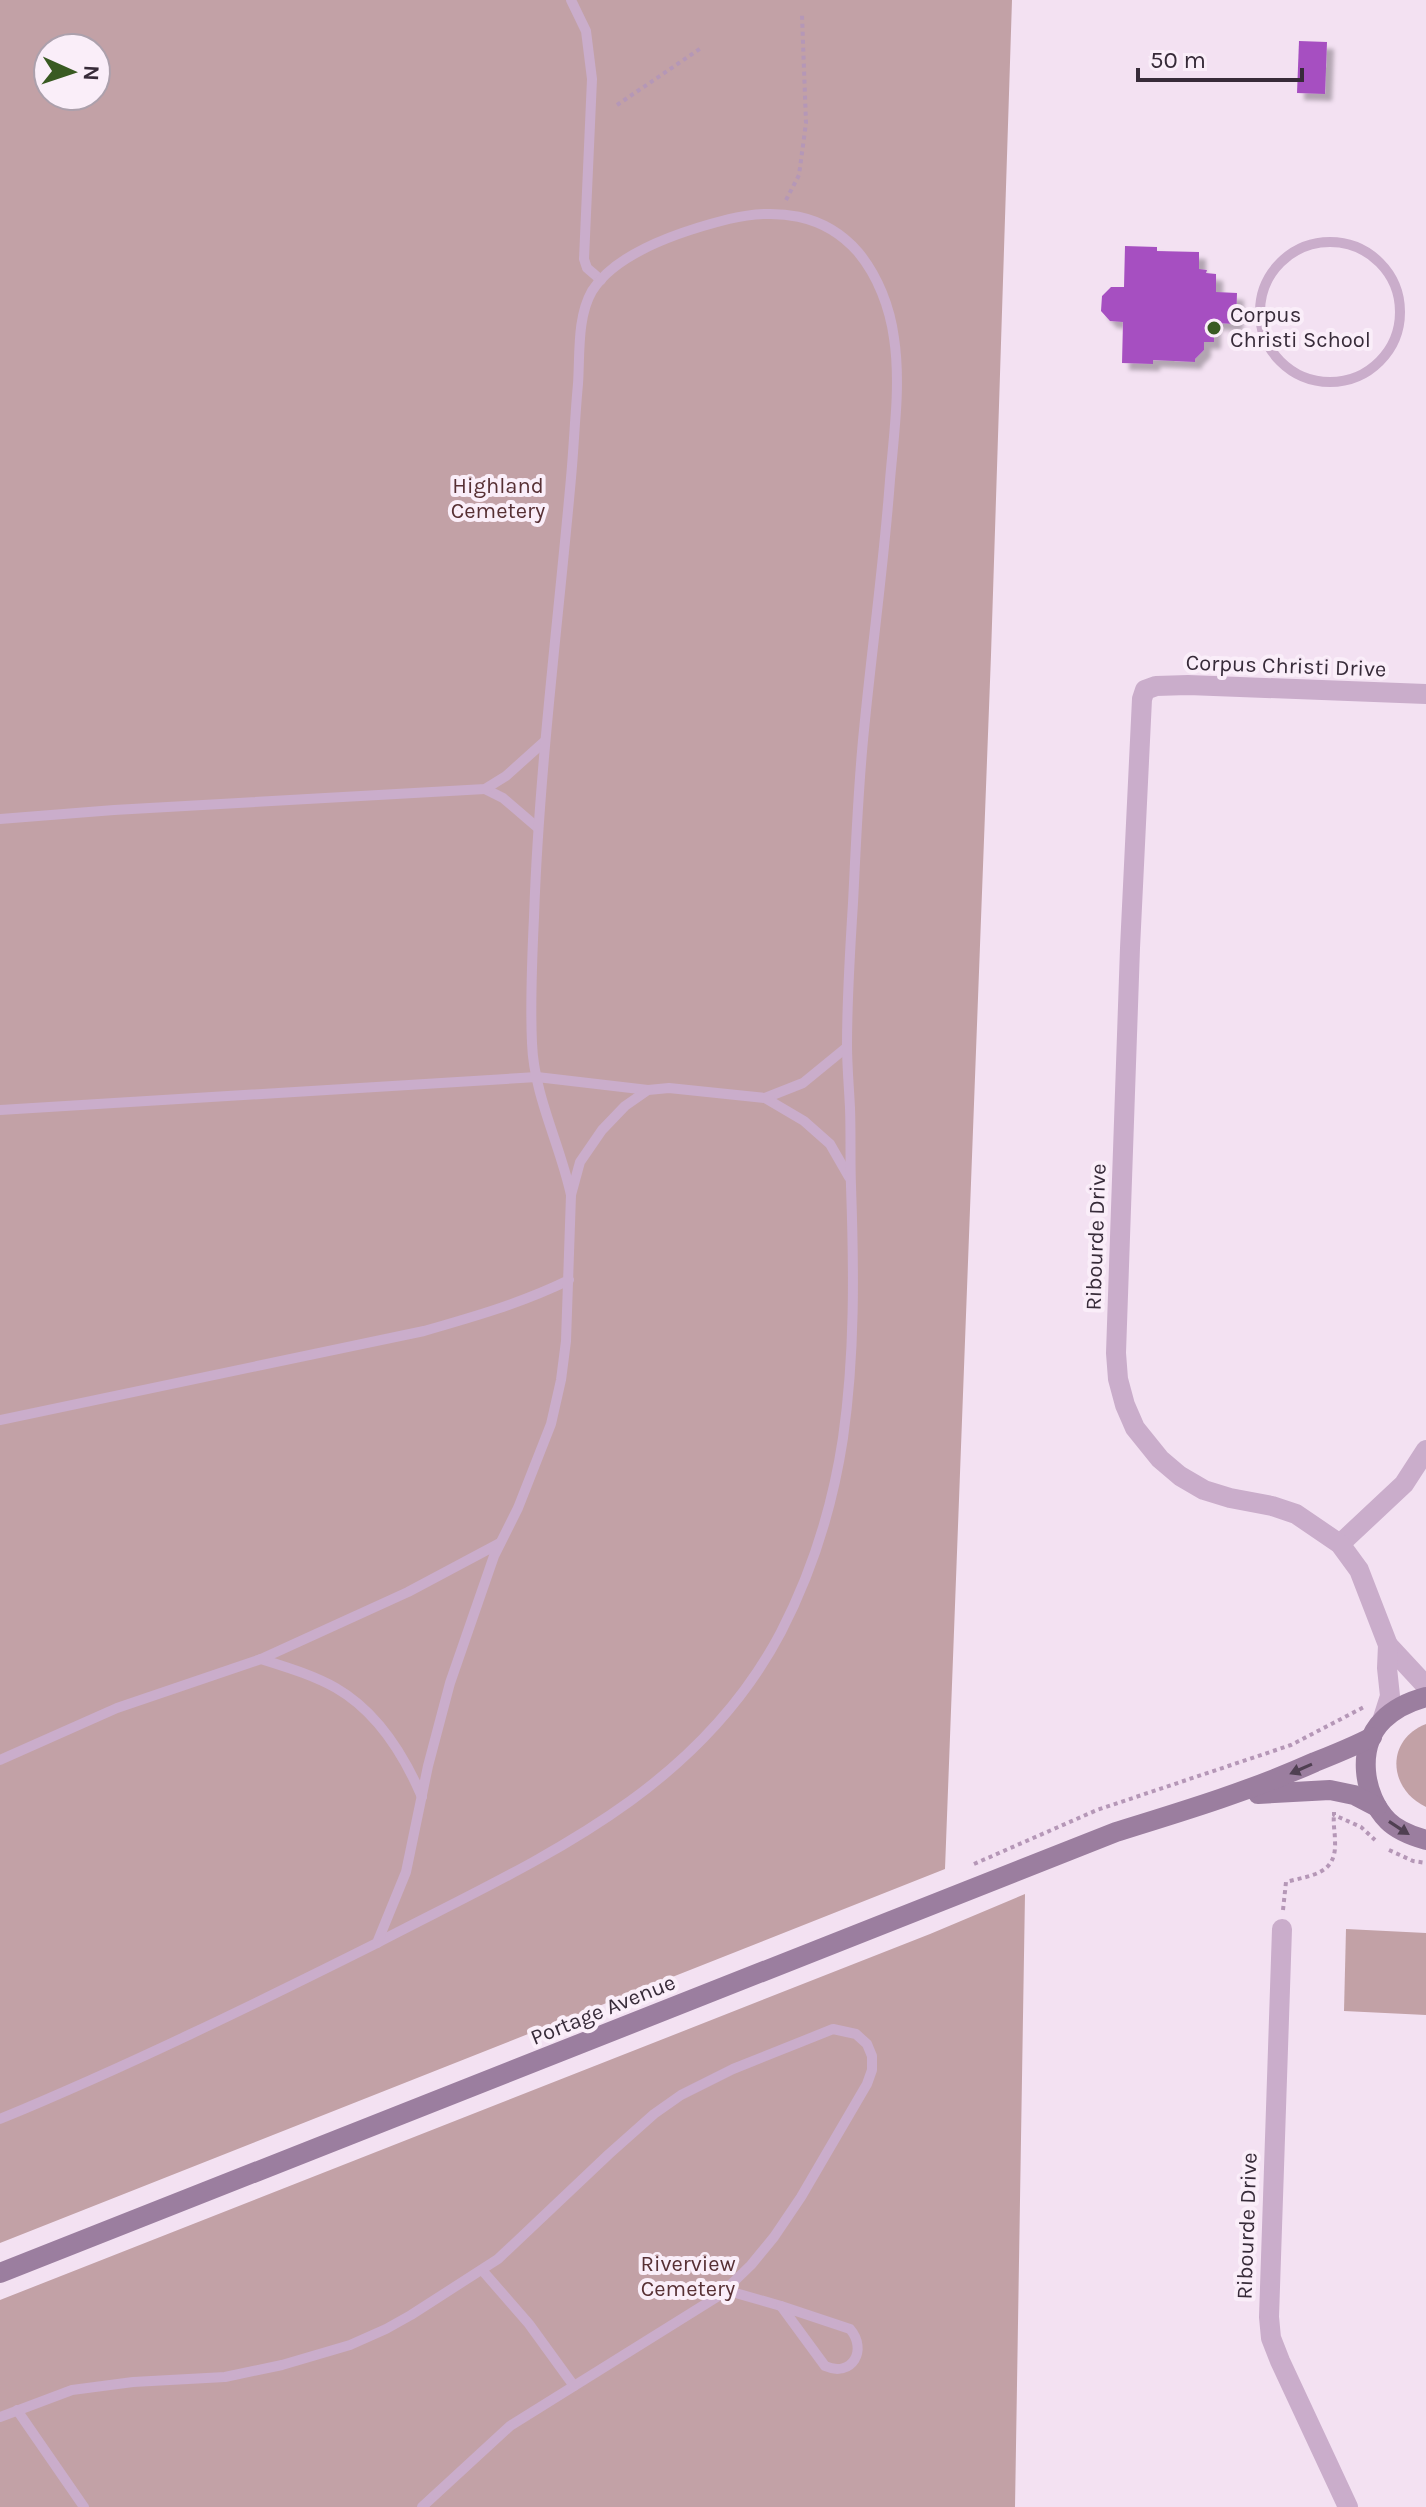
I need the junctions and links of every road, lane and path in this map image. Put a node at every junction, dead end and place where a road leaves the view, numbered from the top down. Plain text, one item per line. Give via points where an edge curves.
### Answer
1 (571, 0) edge
2 (802, 15) dead end
3 (701, 48) dead end
4 (617, 105) dead end
5 (779, 213) junction
6 (601, 280) junction
7 (1355, 378) joint
8 (1145, 690) joint
9 (1426, 694) edge
10 (545, 741) junction
11 (485, 789) junction
12 (0, 819) edge
13 (538, 828) junction
14 (847, 1047) junction
15 (537, 1077) junction
16 (648, 1090) junction
17 (765, 1098) junction
18 (0, 1110) edge
19 (850, 1179) junction
20 (571, 1195) junction
21 (569, 1280) junction
22 (0, 1420) edge
23 (1426, 1450) edge
24 (501, 1542) junction
25 (1340, 1544) junction
26 (1388, 1645) junction
27 (261, 1659) junction
28 (1426, 1686) edge
29 (1426, 1697) edge
30 (1377, 1729) junction
31 (0, 1760) edge
32 (422, 1797) junction
33 (1227, 1798) junction
34 (1377, 1807) junction
35 (1334, 1815) dead end
36 (1426, 1840) edge
37 (1282, 1929) joint
38 (377, 1943) junction
39 (0, 2119) edge
40 (482, 2270) junction
41 (0, 2273) edge
42 (725, 2290) junction
43 (781, 2306) junction
44 (574, 2386) junction
45 (17, 2410) junction
46 (0, 2417) edge
47 (84, 2507) edge
48 (422, 2507) edge
49 (1348, 2507) edge

1 - 6 lane via 586,31 592,79 584,259
2 - 5 path via 806,123 799,175
3 - 4 path
5 - 6 lane via 735,218 677,235 616,265
5 - 14 lane via 819,222 858,252 876,279 895,345 891,470 858,803
6 - 10 lane via 589,296 581,324
7 - 7 lane via 1377,365 1393,344 1400,319 1397,293 1386,270 1367,252 1343,243 1317,243 1293,252 1274,269 1262,293 1266,344 1282,364 1304,378 1329,383
8 - 9 street, Corpus Christi Drive via 1188,685
8 - 25 street, Ribourde Drive via 1130,948 1118,1379 1135,1428 1180,1476 1204,1490 1296,1514
10 - 11 lane
10 - 13 lane
11 - 12 lane
11 - 13 lane
13 - 15 lane via 532,973
14 - 17 lane via 803,1083
14 - 19 lane
15 - 16 lane
15 - 18 lane
15 - 20 lane
16 - 17 lane
16 - 20 lane via 602,1130 580,1162
17 - 19 lane via 830,1144
19 - 38 lane via 854,1318 842,1442 812,1559 756,1675 719,1724 612,1816
20 - 21 lane
21 - 22 lane via 424,1331
21 - 24 lane via 566,1341 551,1424
23 - 25 street via 1404,1484
24 - 27 lane via 408,1592
24 - 32 lane via 450,1683
25 - 26 street, Ribourde Drive via 1359,1570
26 - 28 street, Ribourde Drive
26 - 30 street, Ribourde Drive via 1390,1696
27 - 31 lane via 117,1708
27 - 32 lane via 335,1687 358,1703 409,1767
29 - 30 main road, Portage Avenue via 1401,1707
30 -> 33 main road, Portage Avenue via 1347,1750
30 - 34 main road via 1365,1760 1367,1785
32 - 38 lane via 406,1872
33 - 34 main road, Portage Avenue via 1330,1790
33 - 41 main road, Portage Avenue via 1116,1832
34 -> 36 main road via 1389,1823
35 - 37 path via 1332,1861 1323,1872 1286,1882
37 - 49 street, Ribourde Drive via 1271,2338
38 - 39 lane
40 - 42 lane via 681,2095 833,2029 856,2034 872,2056 867,2084 788,2217
40 - 44 lane
40 - 45 lane via 386,2329 321,2354 225,2377 72,2390
42 - 43 lane
42 - 44 lane
43 - 43 lane via 850,2329 859,2346 851,2365 825,2366
44 - 48 lane via 510,2426
45 - 46 lane
45 - 47 lane

